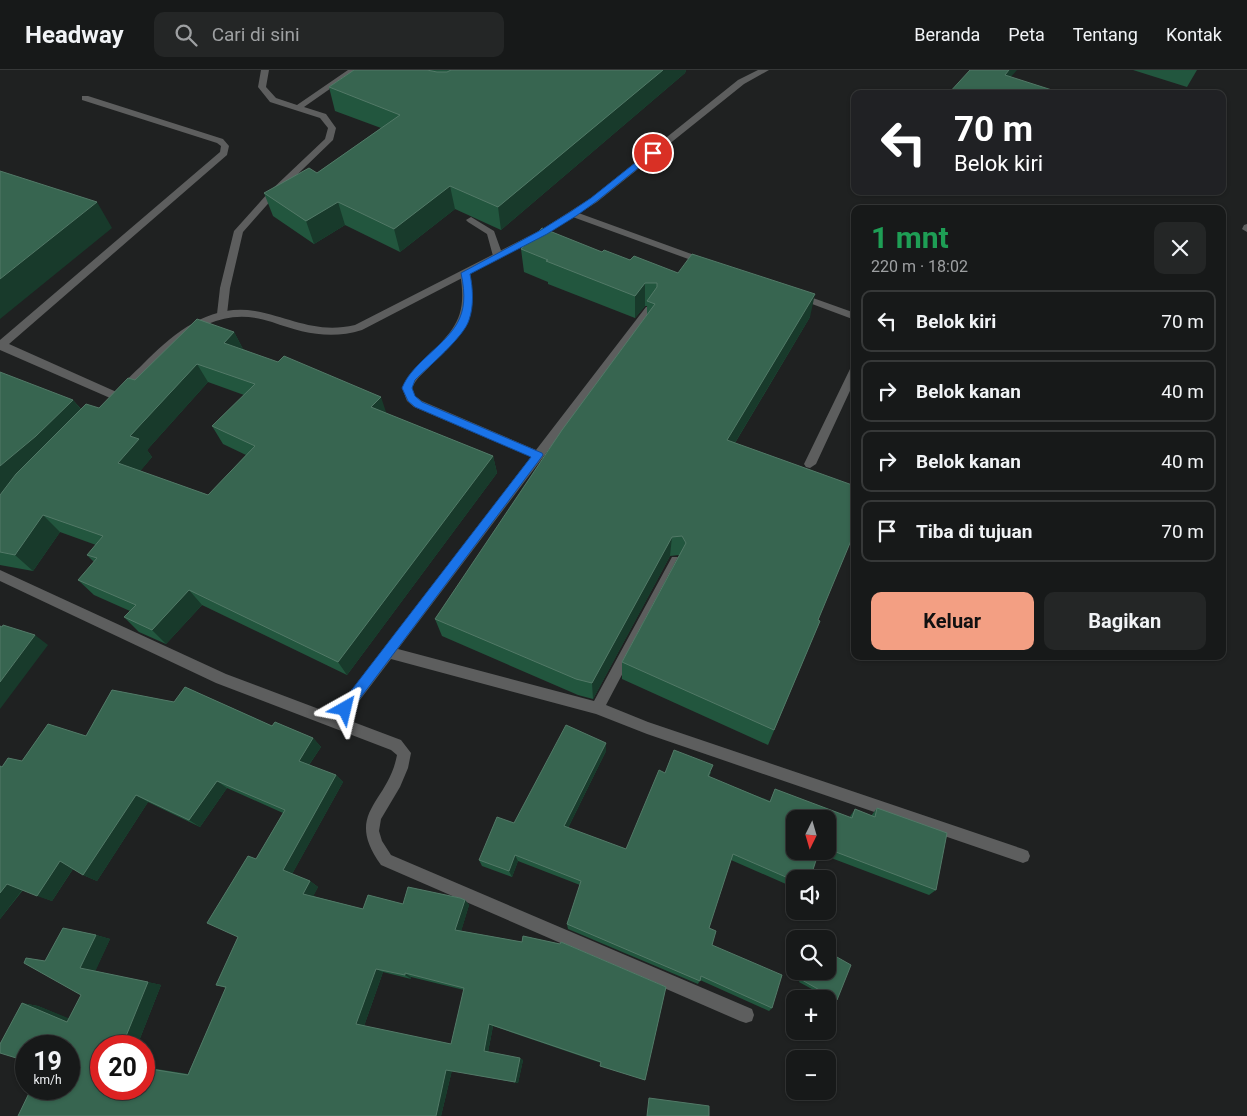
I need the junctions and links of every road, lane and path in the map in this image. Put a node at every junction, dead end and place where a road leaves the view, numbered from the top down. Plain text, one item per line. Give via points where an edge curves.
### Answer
1 (265, 70) edge
2 (353, 70) edge
3 (765, 70) edge
4 (85, 98) dead end
5 (298, 108) junction
6 (573, 214) junction
7 (471, 220) edge
8 (498, 256) junction
9 (718, 267) edge
10 (465, 273) junction
11 (791, 294) edge
12 (650, 309) edge
13 (222, 314) junction
14 (851, 316) edge
15 (0, 346) edge
16 (851, 377) edge
17 (538, 455) junction
18 (810, 464) dead end
19 (676, 561) edge
20 (0, 575) edge
21 (388, 652) junction
22 (597, 708) junction
23 (345, 709) dead end
24 (1023, 856) dead end
25 (746, 1015) dead end

1 - 5 street via 262,86 266,93 274,100
2 - 5 street
3 - 6 street via 741,82
4 - 15 street via 220,142 225,146 224,153
5 - 13 street via 323,116 332,128 329,140 238,231
6 - 8 street
6 - 9 street
7 - 8 street via 491,234
8 - 10 street
10 - 13 street via 358,328 343,332 312,332 252,314
10 - 17 street via 468,289 465,321 410,379 407,388 411,398 418,404
11 - 14 street
12 - 17 street
13 - 15 street via 208,319 175,341 114,400
16 - 18 street
17 - 21 street
19 - 22 street
20 - 25 street via 165,654 396,746 404,753 404,765 372,820 371,837 386,860
21 - 22 street
21 - 23 street
22 - 24 street

